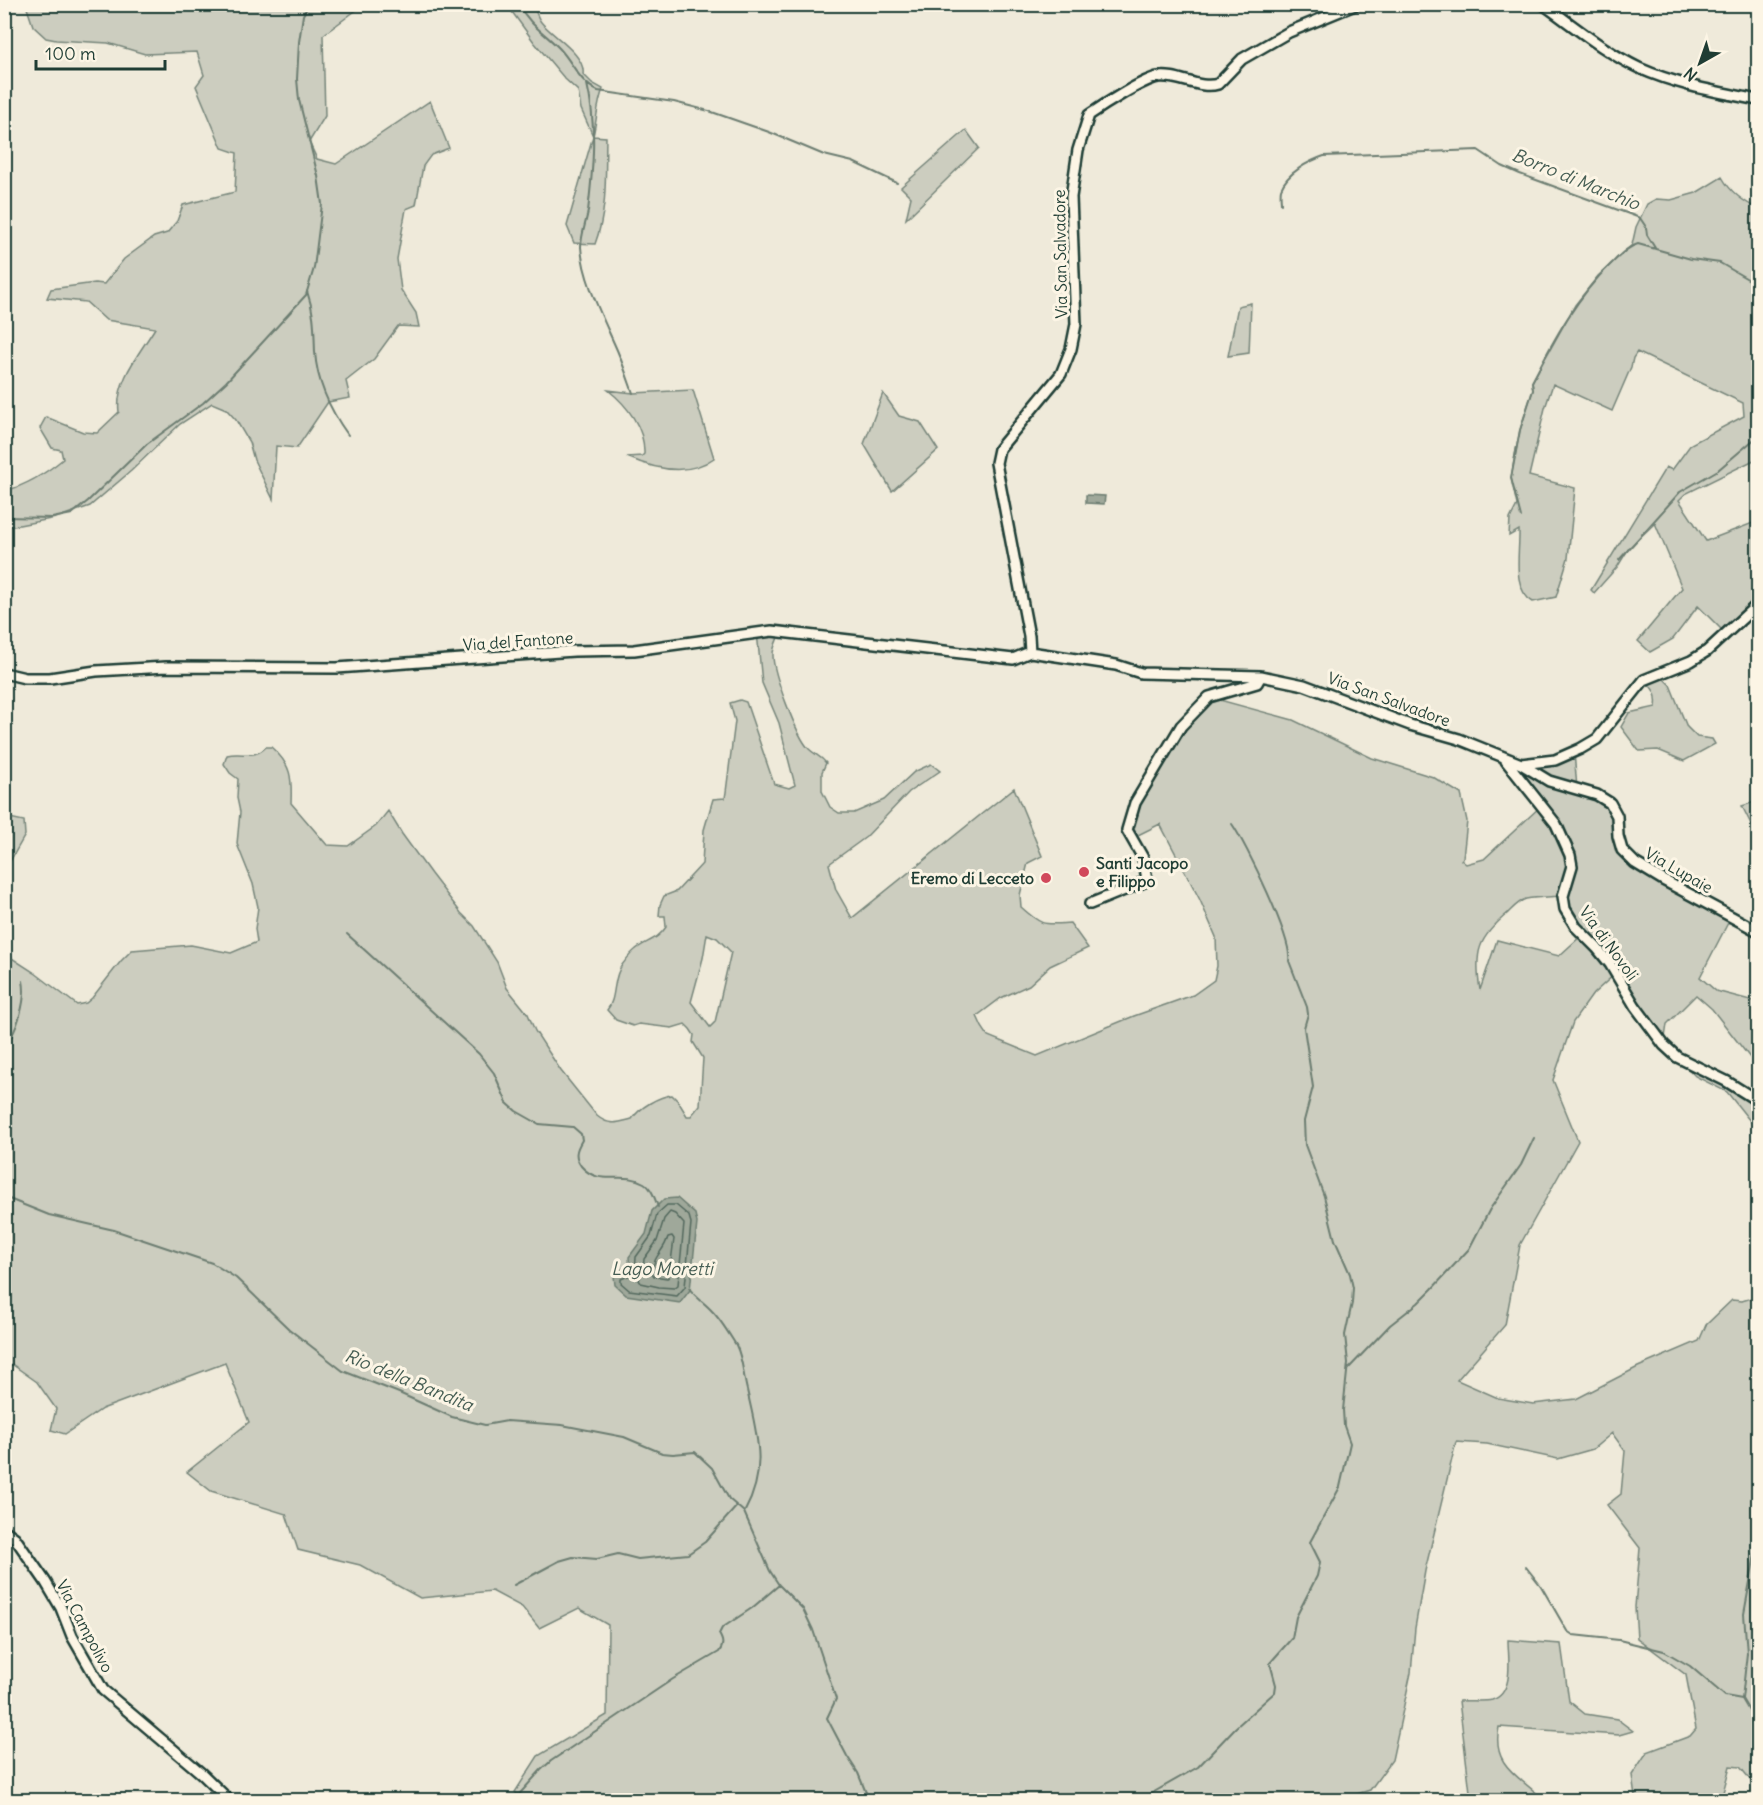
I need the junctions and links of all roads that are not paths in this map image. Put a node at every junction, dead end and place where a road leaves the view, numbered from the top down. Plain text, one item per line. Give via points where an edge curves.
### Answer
1 (1357, 4) edge
2 (1543, 4) edge
3 (1758, 100) edge
4 (1758, 604) edge
5 (1030, 652) junction
6 (4, 673) edge
7 (1261, 676) junction
8 (1505, 759) junction
9 (1521, 764) junction
10 (1090, 904) dead end
11 (1758, 931) edge
12 (1758, 1101) edge
13 (4, 1530) edge
14 (229, 1800) edge

1 - 5 street, Via San Salvadore via 1289,32 1242,59 1218,84 1158,77 1089,115 1078,150 1071,197 1076,324 1071,349 1061,374 999,449 996,463
2 - 3 street via 1638,67 1684,85
4 - 9 street, Via Lupaie via 1707,651 1644,680 1597,739 1555,760
5 - 6 street, Via del Fantone via 1013,659 772,631 634,650 337,668 166,668 96,671 50,678
5 - 7 street, Via San Salvadore via 1116,665 1142,673
7 - 8 street, Via San Salvadore via 1305,685
7 - 10 street via 1257,683 1209,697 1181,726 1135,803 1127,830 1143,858 1147,879
8 - 9 street, Via Lupaie
8 - 12 street, Via di Novoli via 1556,824 1570,855 1572,866 1563,896 1565,909 1576,927 1603,956 1635,1006 1677,1058
9 - 11 street, Via Lupaie via 1549,781 1597,795 1610,803 1617,816 1622,850 1635,863
13 - 14 street, Via Campolivo via 15,1538 45,1581 103,1690

